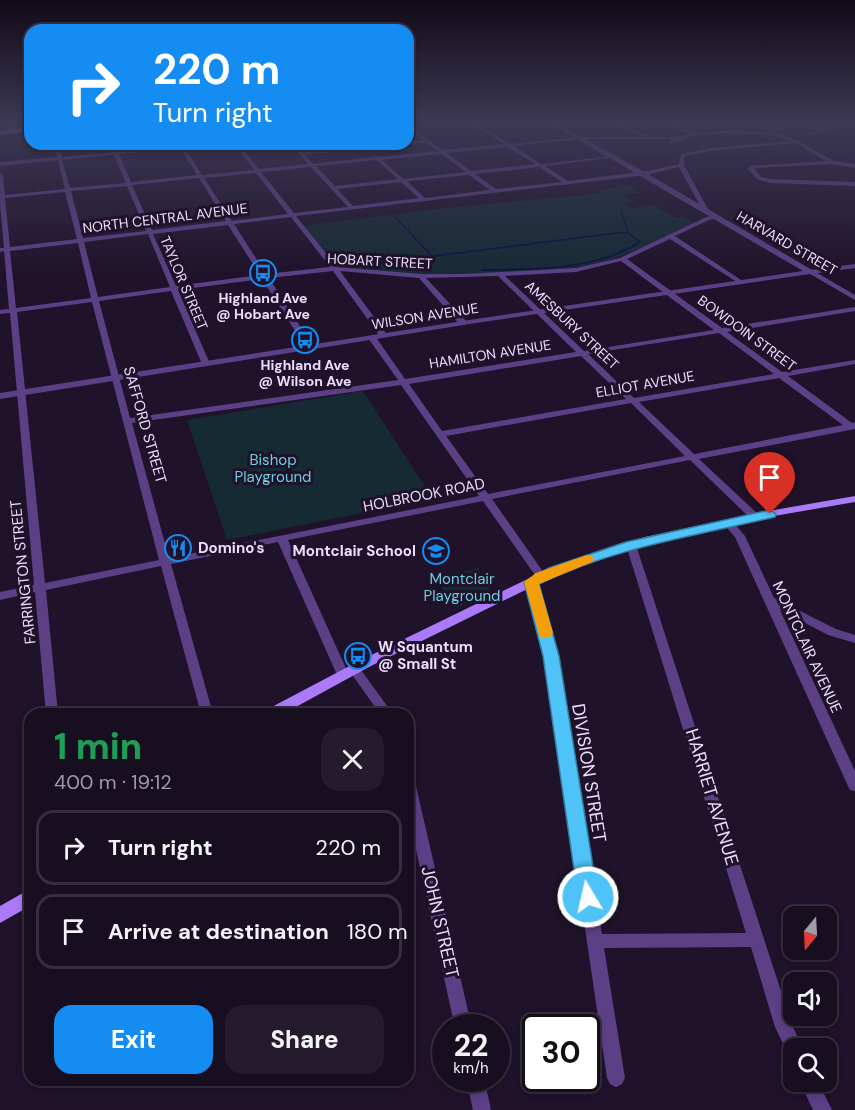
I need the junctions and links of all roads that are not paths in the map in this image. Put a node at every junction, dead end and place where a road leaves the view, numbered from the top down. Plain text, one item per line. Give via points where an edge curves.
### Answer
1 (63, 173) edge
2 (125, 173) edge
3 (199, 173) edge
4 (230, 173) edge
5 (258, 173) edge
6 (318, 173) edge
7 (395, 173) edge
8 (471, 173) joint
9 (553, 173) edge
10 (647, 173) edge
11 (685, 173) edge
12 (755, 173) edge
13 (642, 174) junction
14 (0, 175) edge
15 (201, 176) junction
16 (404, 181) junction
17 (129, 183) junction
18 (568, 183) junction
19 (855, 184) edge
20 (333, 188) junction
21 (67, 190) junction
22 (495, 191) junction
23 (1, 197) edge
24 (424, 200) junction
25 (352, 208) junction
26 (706, 211) junction
27 (292, 215) junction
28 (715, 217) junction
29 (230, 223) junction
30 (149, 232) junction
31 (670, 237) junction
32 (80, 241) junction
33 (3, 249) edge
34 (622, 259) junction
35 (855, 266) edge
36 (335, 269) junction
37 (811, 272) junction
38 (265, 276) junction
39 (421, 276) junction
40 (501, 276) junction
41 (742, 283) junction
42 (174, 288) junction
43 (668, 293) junction
44 (855, 298) edge
45 (96, 299) junction
46 (855, 309) edge
47 (12, 310) junction
48 (0, 312) edge
49 (539, 312) junction
50 (463, 323) junction
51 (720, 331) junction
52 (384, 336) junction
53 (372, 338) junction
54 (310, 348) junction
55 (582, 352) junction
56 (855, 362) edge
57 (206, 364) junction
58 (780, 375) junction
59 (116, 378) junction
60 (404, 382) junction
61 (20, 393) junction
62 (0, 396) edge
63 (633, 400) junction
64 (129, 421) junction
65 (854, 427) edge
66 (440, 434) junction
67 (693, 457) junction
68 (486, 498) junction
69 (855, 499) edge
70 (756, 517) junction
71 (728, 523) junction
72 (282, 538) junction
73 (631, 545) junction
74 (167, 561) junction
75 (536, 579) junction
76 (40, 588) junction
77 (0, 596) edge
78 (769, 600) junction
79 (855, 639) edge
80 (349, 672) junction
81 (51, 708) edge
82 (205, 708) edge
83 (282, 708) edge
84 (382, 708) edge
85 (855, 786) edge
86 (414, 808) edge
87 (24, 901) edge
88 (0, 915) edge
89 (757, 940) junction
90 (595, 941) junction
91 (461, 1014) edge
92 (789, 1038) edge
93 (616, 1078) dead end
94 (478, 1092) edge
95 (814, 1092) edge
96 (482, 1110) edge
97 (823, 1110) edge

1 - 21 street, SAFFORD STREET
2 - 17 street, TAYLOR STREET
3 - 15 street
4 - 15 street
5 - 27 street
6 - 20 street
7 - 16 street
8 - 16 street
8 - 22 street
9 - 18 street
10 - 13 street, NORTH CENTRAL AVENUE
11 - 26 street
12 - 19 street via 770,181
13 - 18 street, NORTH CENTRAL AVENUE
13 - 26 street, HARVARD STREET
14 - 23 street, FARRINGTON STREET
15 - 17 street
15 - 29 street
16 - 20 street
16 - 24 street
17 - 21 street
17 - 30 street, TAYLOR STREET
18 - 22 street, NORTH CENTRAL AVENUE
20 - 25 street
21 - 23 street
21 - 32 street, SAFFORD STREET
22 - 24 street, NORTH CENTRAL AVENUE
23 - 33 street, FARRINGTON STREET
24 - 25 street, NORTH CENTRAL AVENUE
25 - 27 street, NORTH CENTRAL AVENUE
26 - 28 street, HARVARD STREET
27 - 29 street, NORTH CENTRAL AVENUE
27 - 36 street
28 - 31 street, HOBART STREET
28 - 37 street, HARVARD STREET
29 - 30 street, NORTH CENTRAL AVENUE
29 - 38 street
30 - 32 street, NORTH CENTRAL AVENUE
30 - 42 street, TAYLOR STREET
31 - 34 street, HOBART STREET
31 - 41 street
32 - 33 street, NORTH CENTRAL AVENUE
32 - 45 street, SAFFORD STREET
33 - 47 street, FARRINGTON STREET
34 - 40 street, HOBART STREET via 576,270
34 - 43 street, BOWDOIN STREET
35 - 37 street, WILSON AVENUE
36 - 38 street, HOBART STREET
36 - 39 street, HOBART STREET
36 - 52 street
37 - 41 street, WILSON AVENUE
37 - 44 street, HARVARD STREET
38 - 42 street, HOBART STREET
38 - 54 street
39 - 40 street, HOBART STREET
39 - 50 street
40 - 49 street, AMESBURY STREET
41 - 43 street, WILSON AVENUE
42 - 45 street, HOBART STREET
42 - 57 street, TAYLOR STREET
43 - 49 street, WILSON AVENUE
43 - 51 street, BOWDOIN STREET
45 - 47 street, HOBART STREET
45 - 59 street, SAFFORD STREET
46 - 51 street, HAMILTON AVENUE
47 - 48 street, HOBART STREET
47 - 61 street, FARRINGTON STREET
49 - 50 street, WILSON AVENUE
49 - 55 street, AMESBURY STREET
50 - 52 street, WILSON AVENUE
51 - 55 street, HAMILTON AVENUE
51 - 58 street, BOWDOIN STREET
52 - 53 street, WILSON AVENUE
53 - 54 street, WILSON AVENUE
53 - 60 street
54 - 57 street, WILSON AVENUE
55 - 60 street, HAMILTON AVENUE
55 - 63 street, AMESBURY STREET
56 - 58 street, ELLIOT AVENUE
57 - 59 street, WILSON AVENUE
58 - 63 street, ELLIOT AVENUE
58 - 65 street, BOWDOIN STREET
59 - 61 street, WILSON AVENUE
59 - 64 street, SAFFORD STREET
60 - 64 street, HAMILTON AVENUE
60 - 66 street
61 - 62 street, WILSON AVENUE
61 - 76 street, FARRINGTON STREET
63 - 66 street, ELLIOT AVENUE
63 - 67 street, AMESBURY STREET
64 - 74 street, SAFFORD STREET
65 - 67 street, HOLBROOK ROAD
66 - 68 street
67 - 68 street, HOLBROOK ROAD
67 - 70 street, AMESBURY STREET
68 - 72 street, HOLBROOK ROAD
68 - 75 street
69 - 70 main road
70 - 71 main road
71 - 73 main road
71 - 78 street, MONTCLAIR AVENUE via 740,536
72 - 74 street, HOLBROOK ROAD
72 - 80 street
73 - 75 main road
73 - 89 street, HARRIET AVENUE
74 - 76 street, HOLBROOK ROAD
74 - 82 street, SAFFORD STREET
75 - 80 main road
75 - 90 street, DIVISION STREET
76 - 77 street, HOLBROOK ROAD
76 - 81 street, FARRINGTON STREET
78 - 79 street via 832,632
78 - 85 street, MONTCLAIR AVENUE
80 - 83 main road
80 - 84 street
86 - 91 street, JOHN STREET
87 - 88 main road
89 - 90 street
89 - 92 street, HARRIET AVENUE
90 - 93 street, DIVISION STREET
94 - 96 street
95 - 97 street

